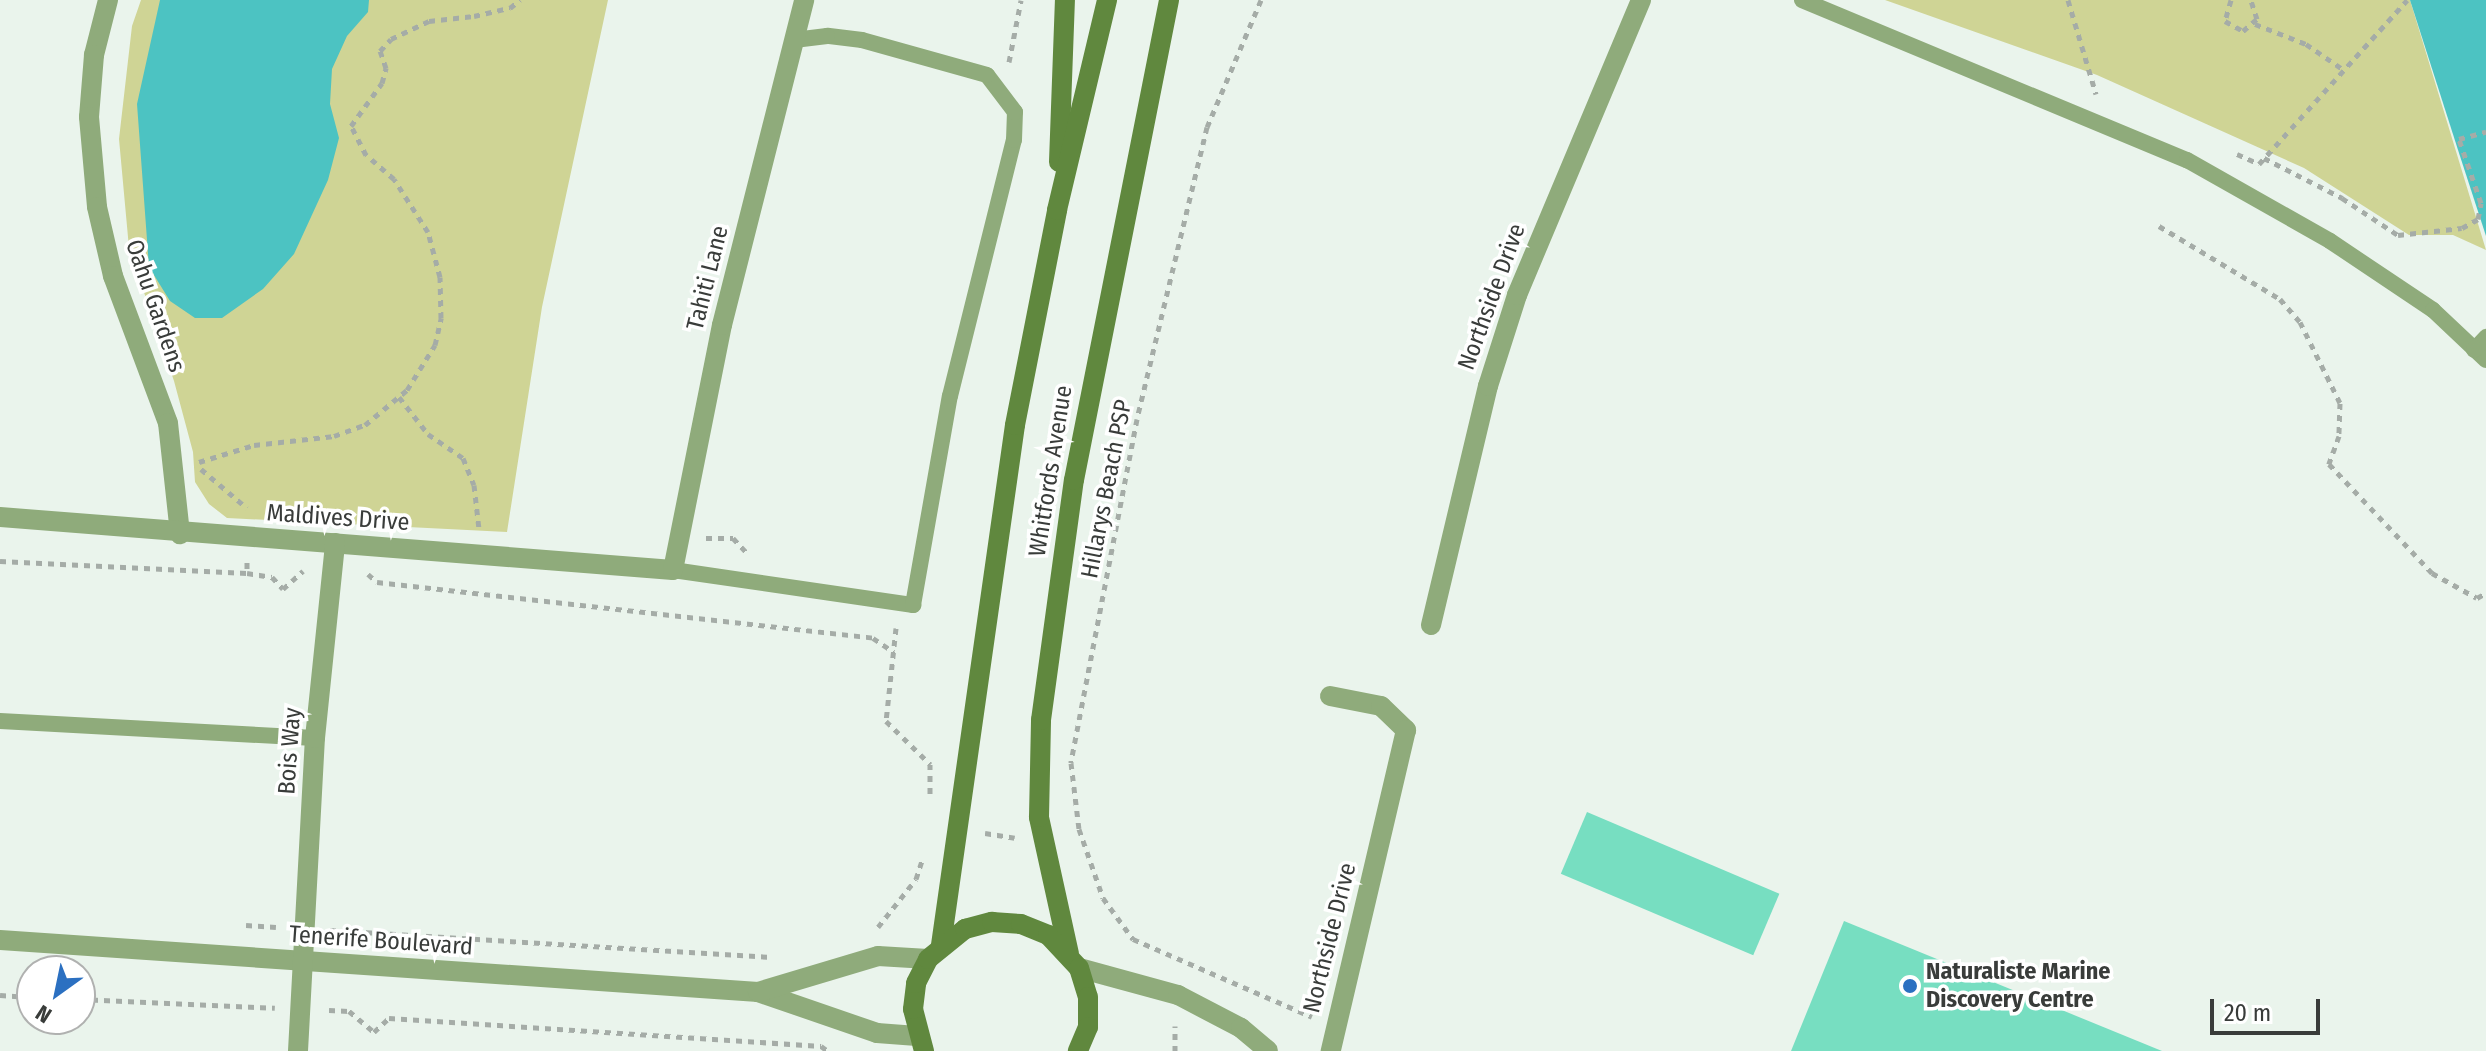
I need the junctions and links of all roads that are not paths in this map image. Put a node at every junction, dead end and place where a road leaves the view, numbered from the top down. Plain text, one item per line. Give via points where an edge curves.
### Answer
1 (108, 0) edge
2 (804, 0) edge
3 (1065, 0) edge
4 (1107, 0) edge
5 (1169, 0) edge
6 (1641, 0) edge
7 (1802, 0) edge
8 (796, 40) junction
9 (1057, 210) junction
10 (2482, 349) edge
11 (0, 517) edge
12 (180, 534) junction
13 (335, 543) junction
14 (673, 570) junction
15 (1431, 625) dead end
16 (1330, 696) dead end
17 (0, 721) edge
18 (315, 738) junction
19 (0, 940) edge
20 (934, 952) junction
21 (1074, 961) junction
22 (305, 963) junction
23 (758, 992) junction
24 (920, 1043) edge
25 (298, 1051) edge
26 (1078, 1051) edge
27 (1268, 1051) edge
28 (1331, 1051) edge

1 - 12 street, Oahu Gardens via 94,55 89,117 97,207 113,276 168,423
2 - 8 street, Tahiti Lane
3 - 9 main road
4 - 9 main road, Whitfords Avenue
5 - 21 main road, Whitfords Avenue via 1074,480 1041,720 1037,769 1044,835
6 - 15 street, Northside Drive via 1517,295 1488,386
7 - 10 lane via 2187,160 2330,241
8 - 14 street, Tahiti Lane via 722,325
8 - 14 lane via 862,40 987,75 1015,112 1014,140 950,396 913,605
9 - 20 main road, Whitfords Avenue via 1015,425 960,829
11 - 12 street, Maldives Drive
12 - 13 street, Maldives Drive
13 - 14 street, Maldives Drive
13 - 18 street, Bois Way
16 - 28 street, Northside Drive via 1381,706 1406,730
17 - 18 lane
18 - 22 street, Bois Way
19 - 22 street, Tenerife Boulevard
20 - 21 main road via 965,929 992,922 1021,924 1048,935
20 - 23 street, Tenerife Boulevard via 878,956
20 - 24 main road, Whitfords Avenue via 916,983
21 - 26 main road, Whitfords Avenue via 1088,997 1088,1027
21 - 27 street via 1178,995 1241,1028
22 - 23 street, Tenerife Boulevard
22 - 25 street, Bois Way
23 - 24 street, Tenerife Boulevard

